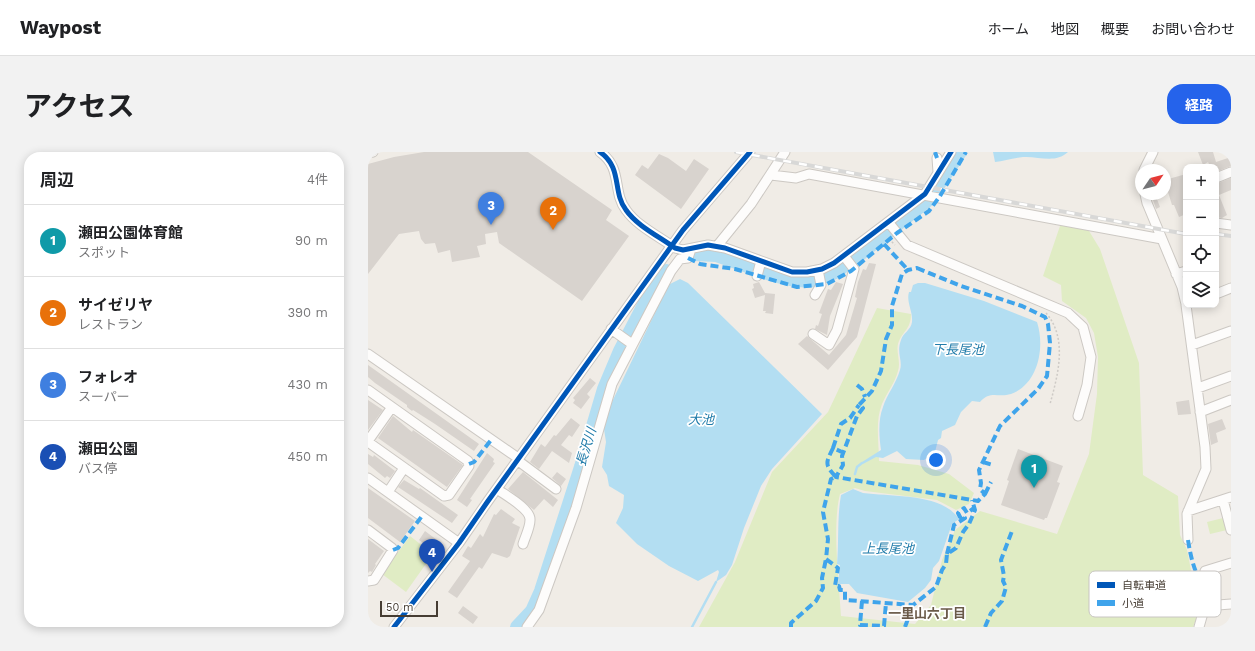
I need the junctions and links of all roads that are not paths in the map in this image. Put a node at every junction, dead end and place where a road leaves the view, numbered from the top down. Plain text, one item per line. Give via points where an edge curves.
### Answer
1 (373, 152) edge
2 (600, 152) edge
3 (750, 152) edge
4 (785, 152) edge
5 (951, 152) edge
6 (1153, 152) edge
7 (368, 154) edge
8 (937, 158) dead end
9 (1147, 164) edge
10 (938, 172) junction
11 (1231, 172) edge
12 (772, 175) junction
13 (1219, 177) edge
14 (925, 194) junction
15 (1147, 200) edge
16 (889, 223) junction
17 (1219, 223) edge
18 (1231, 225) edge
19 (1162, 239) junction
20 (671, 245) junction
21 (717, 246) junction
22 (691, 249) junction
23 (844, 256) junction
24 (761, 262) junction
25 (818, 271) junction
26 (1183, 272) edge
27 (1176, 274) junction
28 (758, 276) dead end
29 (1231, 288) edge
30 (1219, 293) edge
31 (1183, 294) edge
32 (816, 295) dead end
33 (1187, 308) edge
34 (611, 330) junction
35 (1231, 331) edge
36 (813, 334) dead end
37 (632, 344) junction
38 (1192, 345) junction
39 (368, 354) edge
40 (1231, 376) edge
41 (1198, 388) junction
42 (368, 390) edge
43 (1231, 400) edge
44 (392, 407) junction
45 (1200, 412) junction
46 (1078, 416) dead end
47 (368, 442) edge
48 (518, 459) junction
49 (404, 468) junction
50 (368, 478) edge
51 (497, 489) junction
52 (556, 489) dead end
53 (388, 492) junction
54 (1227, 498) edge
55 (1188, 511) junction
56 (368, 530) edge
57 (1231, 530) edge
58 (1188, 540) dead end
59 (459, 543) junction
60 (523, 544) dead end
61 (1231, 563) edge
62 (1205, 571) dead end
63 (368, 581) edge
64 (1231, 604) edge
65 (1221, 605) edge
66 (1202, 617) edge
67 (394, 627) edge
68 (527, 627) edge
69 (1199, 627) edge

1 - 7 street
2 - 20 street via 613,166 626,211
3 - 20 street via 704,203
4 - 12 street
5 - 10 street
6 - 9 street
8 - 10 street
10 - 14 street
11 - 13 street
12 - 14 street via 796,178 809,174
12 - 21 street
14 - 16 street
14 - 19 street
15 - 19 street
16 - 23 street
16 - 46 street via 907,245 1068,313 1083,327 1091,357 1087,385
17 - 18 street
19 - 27 street
20 - 22 street via 679,250
20 - 34 street
21 - 22 street via 703,245
21 - 24 street
22 - 37 street via 688,258 680,259 671,270
23 - 25 street
23 - 36 street via 854,268 837,330 828,345
24 - 25 street via 792,272
24 - 28 street
25 - 32 street via 821,284
26 - 27 street
27 - 31 street
29 - 30 street
33 - 38 street
34 - 37 street
34 - 48 street
35 - 38 street
37 - 68 street via 612,384 576,508 539,610
38 - 41 street
39 - 48 street
40 - 41 street
41 - 45 street
42 - 44 street
43 - 45 street
44 - 47 street
44 - 49 street via 469,464 449,495 444,496
45 - 55 street via 1206,469
47 - 49 street
48 - 51 street
48 - 52 street
49 - 53 street
50 - 53 street
51 - 59 street
51 - 60 street via 530,515
53 - 59 street
54 - 55 street
54 - 57 street
55 - 58 street
56 - 63 street via 392,548 393,553 374,580
59 - 67 street
61 - 62 street
64 - 65 street
66 - 69 street

